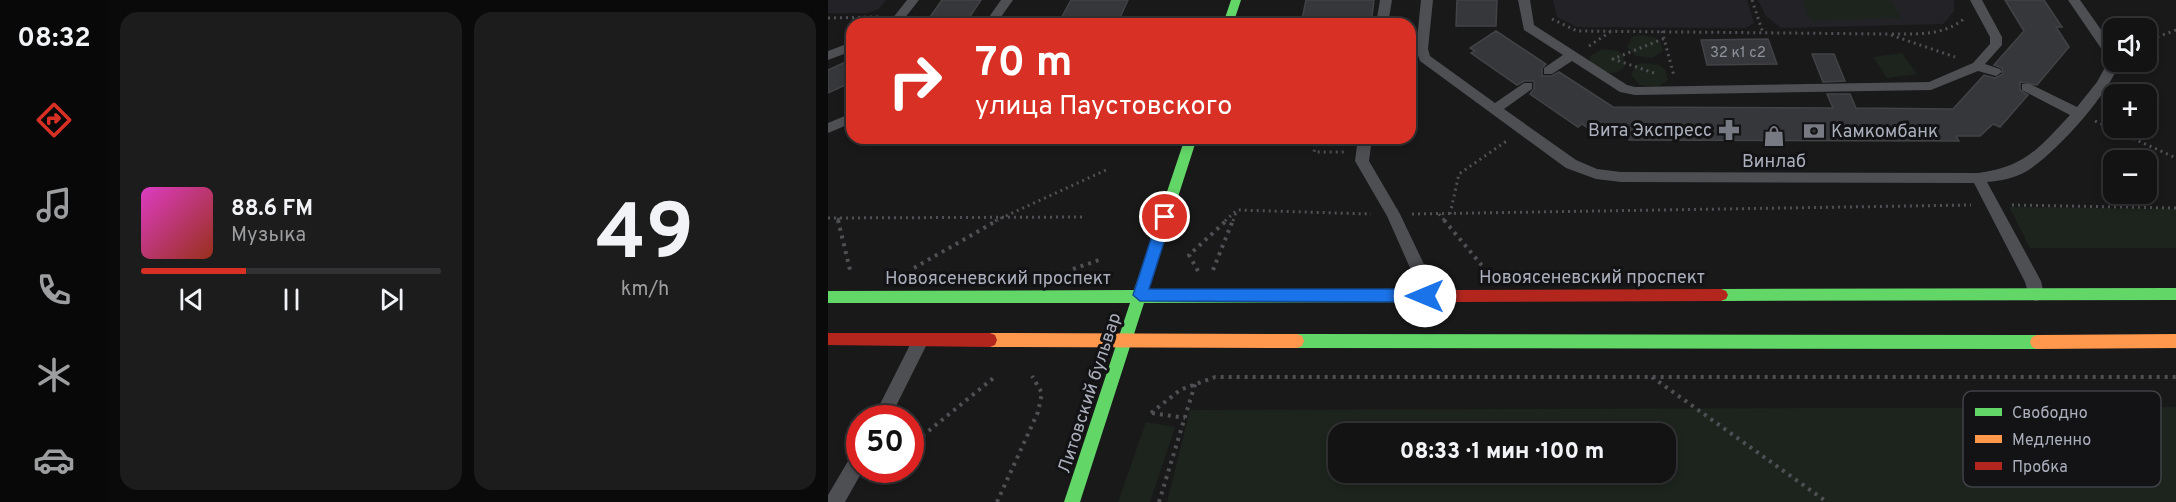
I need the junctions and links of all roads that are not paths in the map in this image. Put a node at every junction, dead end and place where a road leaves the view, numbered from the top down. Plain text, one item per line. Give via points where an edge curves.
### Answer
1 (913, 0) edge
2 (1006, 0) edge
3 (1236, 0) edge
4 (1386, 0) edge
5 (1427, 0) edge
6 (2074, 0) edge
7 (1524, 3) edge
8 (1973, 4) edge
9 (899, 18) edge
10 (994, 18) edge
11 (1230, 18) edge
12 (1383, 18) edge
13 (2103, 44) edge
14 (846, 48) edge
15 (1572, 55) junction
16 (828, 56) edge
17 (1977, 66) junction
18 (1548, 71) dead end
19 (1996, 72) dead end
20 (2112, 72) edge
21 (1528, 86) dead end
22 (2026, 87) dead end
23 (1495, 109) junction
24 (2078, 113) junction
25 (846, 120) edge
26 (828, 128) edge
27 (1189, 144) edge
28 (1364, 145) edge
29 (1978, 178) junction
30 (2036, 294) junction
31 (2176, 294) edge
32 (1140, 295) junction
33 (1425, 296) junction
34 (828, 297) edge
35 (828, 339) edge
36 (921, 340) junction
37 (2176, 340) edge
38 (1125, 341) junction
39 (887, 405) edge
40 (846, 482) edge
41 (835, 502) edge
42 (1072, 502) edge

1 - 9 lane
2 - 10 lane
3 - 11 main road
4 - 12 lane
5 - 23 lane via 1424,58
6 - 13 lane
7 - 15 lane via 1527,27
8 - 17 lane via 1996,37 1995,45
14 - 16 lane
15 - 17 lane via 1624,89 1635,91 1920,87
15 - 18 lane
17 - 19 lane
20 - 24 lane
21 - 23 lane
22 - 24 lane
23 - 29 lane via 1571,164 1596,174
24 - 29 lane via 2026,165 2004,175
25 - 26 lane
27 - 32 main road, Литовский бульвар
28 - 33 lane via 1362,161 1393,214 1423,279
29 - 30 lane via 2033,281
30 - 31 main road, Новоясеневский проспект
30 - 33 main road, Новоясеневский проспект
32 - 33 main road, Новоясеневский проспект
32 - 34 main road, Новоясеневский проспект
32 - 38 main road, Литовский бульвар
35 - 36 main road
36 - 38 main road
36 - 39 lane
37 - 38 main road
38 - 42 main road, Литовский бульвар
40 - 41 lane

